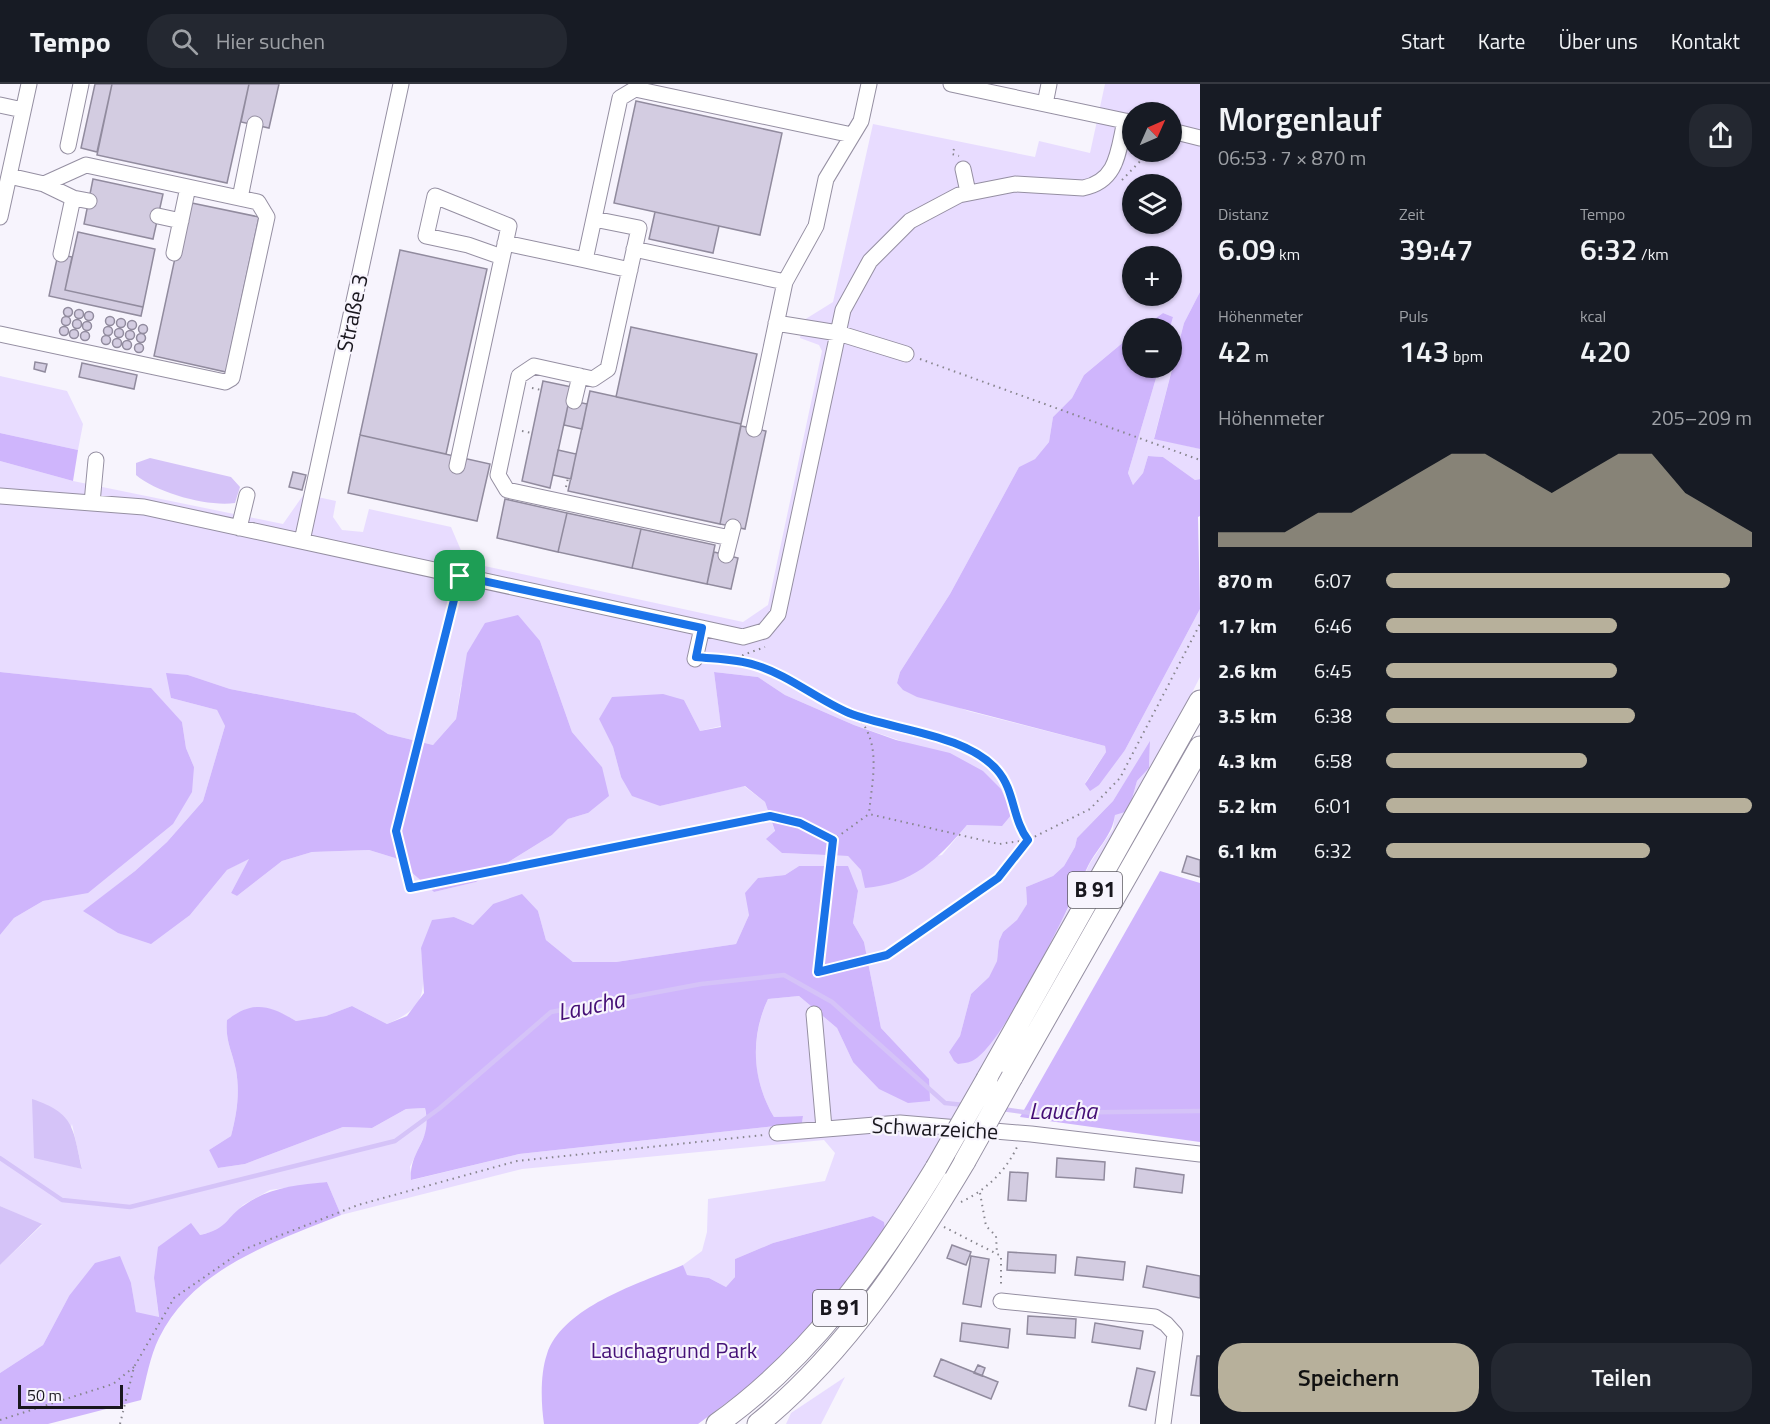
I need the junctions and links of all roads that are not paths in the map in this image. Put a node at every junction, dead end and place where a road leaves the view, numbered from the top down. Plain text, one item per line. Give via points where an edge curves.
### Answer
1 (29, 84) edge
2 (81, 84) edge
3 (401, 84) edge
4 (869, 84) edge
5 (951, 84) edge
6 (1049, 84) edge
7 (1045, 104) junction
8 (0, 105) edge
9 (23, 110) junction
10 (1122, 120) edge
11 (255, 124) dead end
12 (1182, 132) edge
13 (1199, 133) edge
14 (852, 135) junction
15 (1122, 143) edge
16 (68, 146) dead end
17 (963, 163) road end
18 (9, 176) junction
19 (44, 184) junction
20 (188, 187) junction
21 (968, 192) junction
22 (73, 198) junction
23 (240, 198) junction
24 (89, 201) dead end
25 (158, 216) dead end
26 (0, 217) edge
27 (594, 219) junction
28 (181, 221) junction
29 (634, 249) junction
30 (504, 250) junction
31 (174, 253) dead end
32 (61, 254) dead end
33 (585, 261) junction
34 (630, 270) junction
35 (785, 282) junction
36 (776, 323) junction
37 (838, 333) junction
38 (0, 334) edge
39 (906, 354) road end
40 (580, 376) junction
41 (574, 401) dead end
42 (754, 429) dead end
43 (96, 460) dead end
44 (457, 466) dead end
45 (247, 495) dead end
46 (0, 496) edge
47 (92, 503) junction
48 (239, 528) junction
49 (302, 542) junction
50 (726, 555) dead end
51 (702, 628) junction
52 (695, 658) road end
53 (1200, 701) edge
54 (1200, 747) edge
55 (814, 1014) dead end
56 (824, 1128) junction
57 (777, 1133) road end
58 (1200, 1154) edge
59 (1001, 1300) road end
60 (717, 1424) edge
61 (758, 1424) edge
62 (1163, 1424) edge

1 - 9 street
2 - 16 street
3 - 49 street, Straße 3
4 - 14 street via 861,121
5 - 7 street
6 - 7 street
7 - 10 street
8 - 9 street
9 - 18 street
11 - 23 street
12 - 13 street
14 - 27 street via 635,88 620,98
14 - 35 street via 826,179 816,226
15 - 21 street via 1112,172 1094,186 1015,184
17 - 21 street
18 - 19 street
18 - 26 street
19 - 20 street via 86,165
19 - 22 street
20 - 23 street
20 - 28 street
21 - 37 street via 925,211 882,247 843,310
22 - 24 street
22 - 32 street
23 - 38 street via 258,202 267,217 231,378 225,382
25 - 28 street
27 - 29 street via 639,228
27 - 33 street
28 - 31 street
29 - 34 street
29 - 35 street
30 - 30 street via 509,226 435,196 426,236
30 - 33 street via 559,262
30 - 44 street
33 - 34 street
34 - 40 street via 608,369 593,379
35 - 36 street
36 - 37 street
36 - 42 street
37 - 39 street
37 - 51 street via 778,614 764,631 743,637
40 - 41 street
40 - 50 street via 534,366 519,376 498,475 507,490 557,506 585,501 667,524 731,532
43 - 47 street
45 - 48 street
46 - 47 street
47 - 48 street via 144,507
48 - 49 street
49 - 51 street
51 - 52 street
53 - 60 highway, B 91, bridge via 936,1168 874,1263 832,1317 770,1381
54 - 61 highway, B 91, bridge via 965,1161 903,1262 870,1308 800,1387
55 - 56 street
56 - 57 street, Schwarzeiche
56 - 58 street, Schwarzeiche via 900,1123
59 - 62 street via 1155,1317 1166,1324 1175,1334

